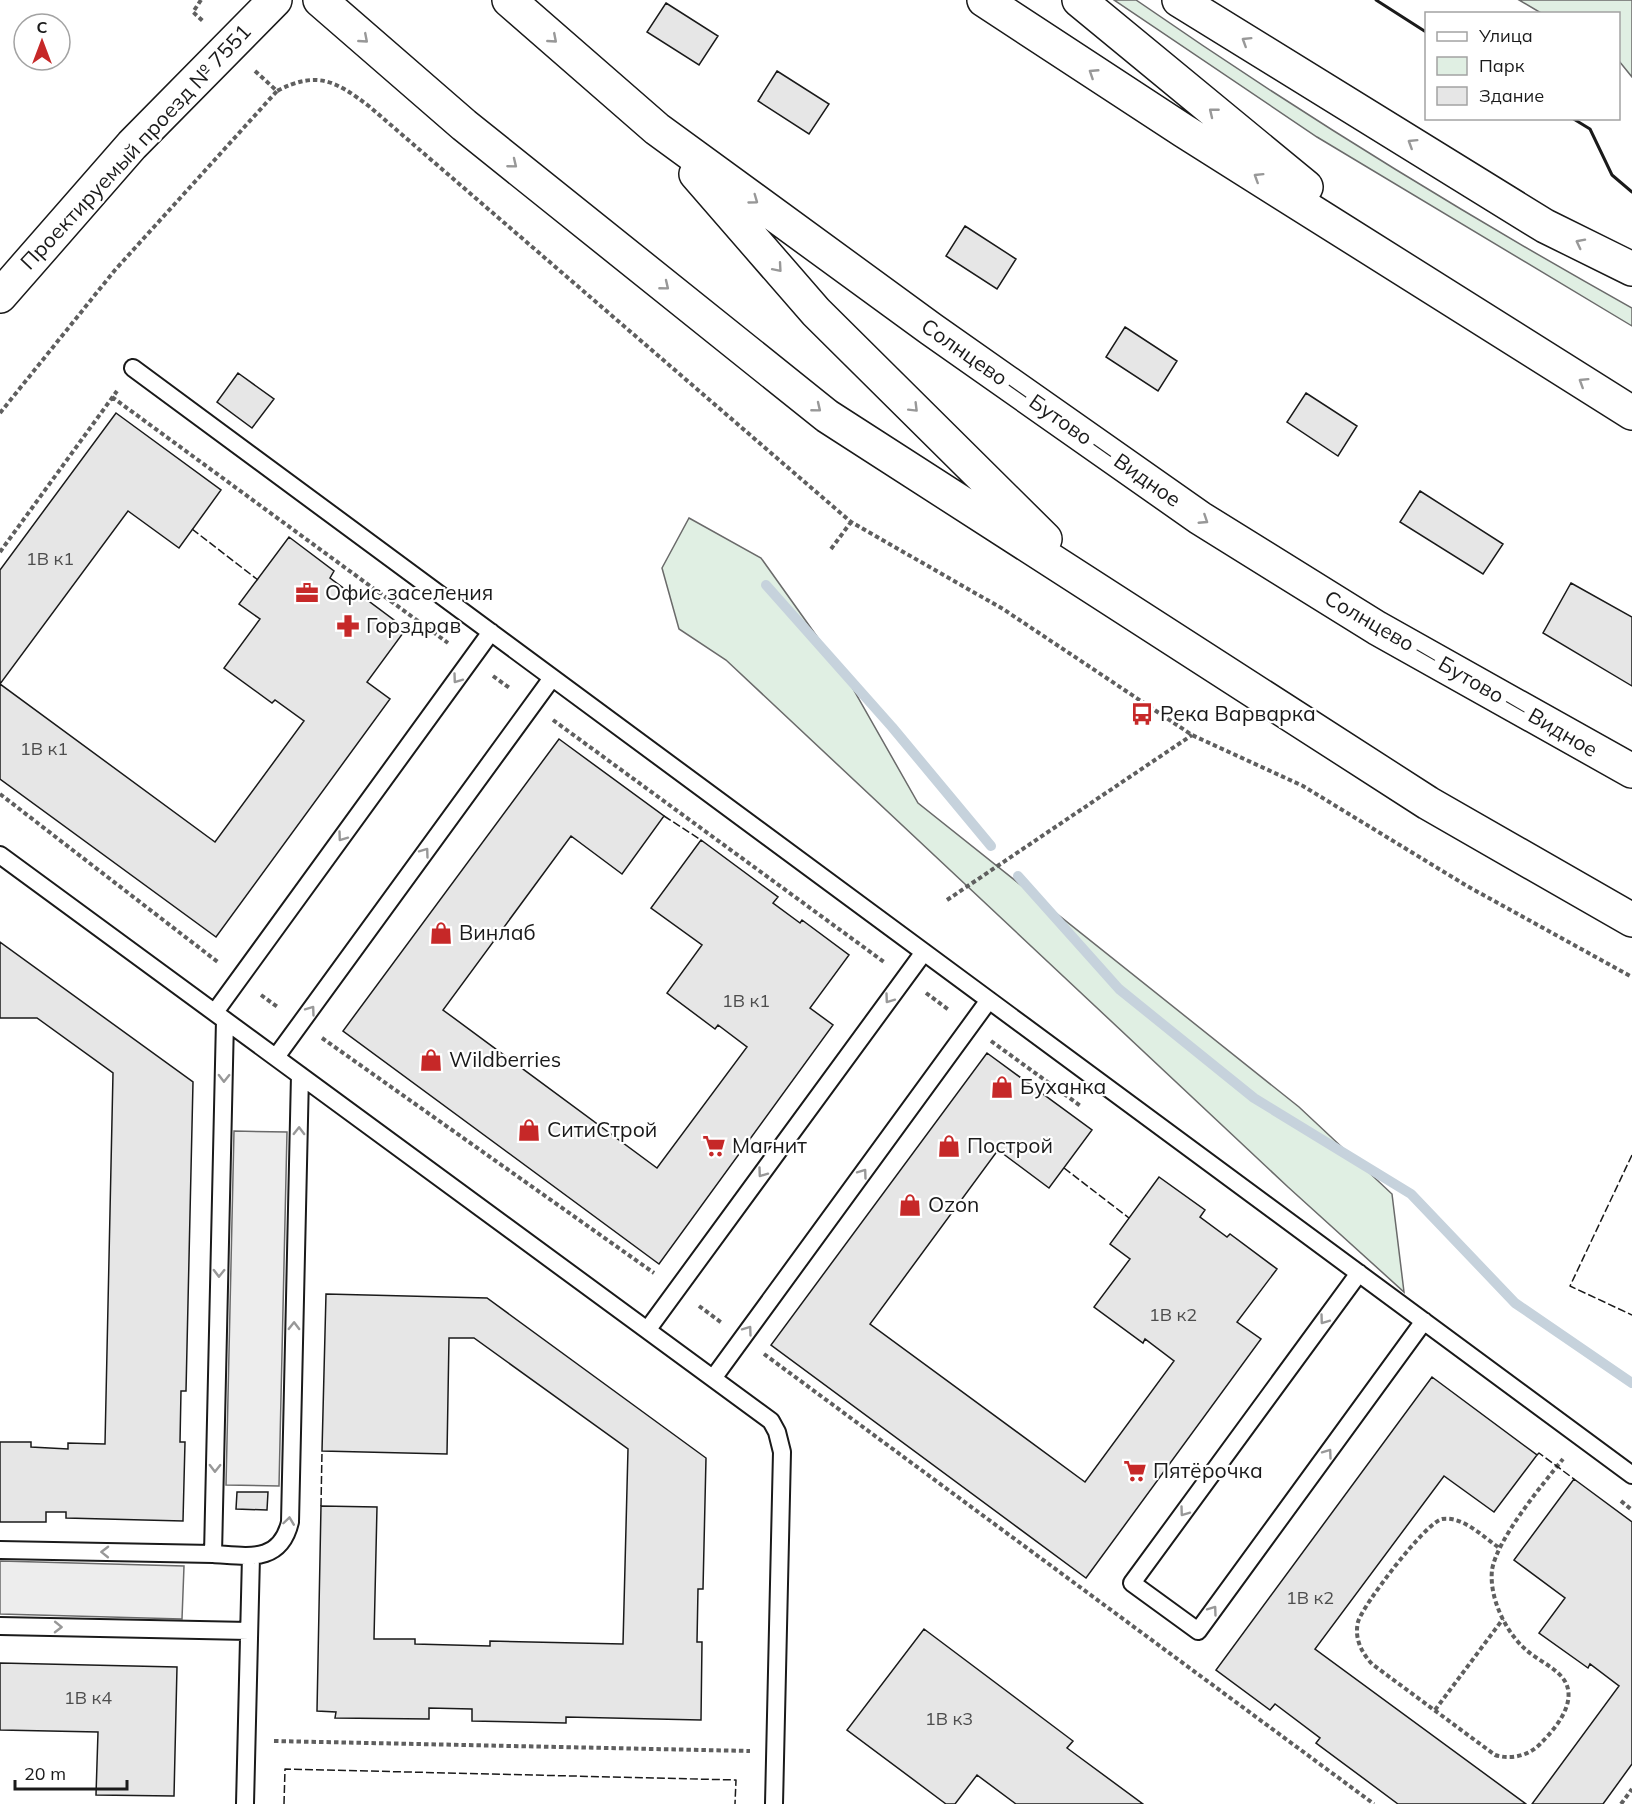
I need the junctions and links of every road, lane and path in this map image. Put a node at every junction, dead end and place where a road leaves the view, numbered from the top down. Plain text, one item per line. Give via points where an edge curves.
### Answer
1 (201, 0) edge
2 (275, 0) edge
3 (320, 0) edge
4 (509, 0) edge
5 (984, 0) edge
6 (1079, 0) edge
7 (1179, 0) edge
8 (228, 46) junction
9 (277, 91) junction
10 (657, 129) junction
11 (1632, 269) edge
12 (1422, 280) junction
13 (0, 296) edge
14 (133, 368) joint
15 (112, 398) junction
16 (0, 413) edge
17 (1632, 413) edge
18 (851, 522) junction
19 (831, 549) dead end
20 (0, 552) edge
21 (1090, 584) junction
22 (491, 632) junction
23 (471, 660) junction
24 (552, 678) junction
25 (533, 705) junction
26 (1192, 735) junction
27 (1632, 771) edge
28 (0, 794) edge
29 (0, 855) edge
30 (947, 900) dead end
31 (1632, 920) edge
32 (924, 952) junction
33 (905, 977) junction
34 (1632, 977) edge
35 (239, 979) junction
36 (989, 1000) junction
37 (220, 1016) junction
38 (301, 1023) junction
39 (970, 1025) junction
40 (276, 1057) junction
41 (300, 1075) junction
42 (1084, 1109) dead end
43 (1359, 1273) junction
44 (677, 1290) junction
45 (1424, 1321) junction
46 (648, 1329) junction
47 (742, 1338) junction
48 (714, 1377) junction
49 (1554, 1453) dead end
50 (1563, 1459) junction
51 (1572, 1466) dead end
52 (1632, 1475) edge
53 (1615, 1497) dead end
54 (1632, 1510) edge
55 (1498, 1548) junction
56 (0, 1550) edge
57 (213, 1554) junction
58 (251, 1556) junction
59 (1503, 1619) junction
60 (0, 1626) edge
61 (249, 1631) junction
62 (1435, 1710) junction
63 (247, 1741) junction
64 (775, 1751) junction
65 (1632, 1789) edge
66 (245, 1804) edge
67 (774, 1804) edge
68 (1374, 1804) edge
69 (1621, 1804) edge

1 - 8 path via 193,12
2 - 8 main road, Проектируемый проезд № 7551
3 -> 21 main road via 464,125 827,416
4 -> 10 main road, Солнцево — Бутово — Видное
12 -> 5 main road
12 -> 6 main road
11 -> 7 main road via 1545,225
8 - 9 path
8 - 13 main road, Проектируемый проезд № 7551 via 124,153
9 - 16 path via 115,270
9 - 18 path via 294,82 318,79 344,87
10 -> 21 main road via 816,312
10 -> 27 main road, Солнцево — Бутово — Видное via 940,336 1200,518 1377,628
17 -> 12 main road
14 - 15 path
14 - 22 lane
15 - 20 path
15 - 23 path
18 - 19 path
18 - 26 path via 1003,609
21 - 31 main road via 1428,803
22 - 23 lane
22 - 24 lane
23 - 25 path
23 -> 35 lane
24 - 25 lane
24 - 32 lane
25 - 33 path
38 -> 25 lane
26 - 30 path
26 - 34 path via 1303,786 1467,886
28 - 35 path
29 - 37 lane
32 - 33 lane
32 - 36 lane
33 - 39 path
33 -> 44 lane
35 - 37 lane
35 - 38 path
36 - 39 lane
36 - 43 lane
37 - 40 lane
37 -> 57 lane
38 - 40 lane
38 - 44 path
39 - 42 path
47 -> 39 lane
40 - 41 lane
41 - 46 lane
58 -> 41 lane via 279,1546 290,1522
43 - 45 lane
43 -> 45 lane via 1132,1583 1198,1631
44 - 46 lane
44 - 47 path
45 - 52 lane
46 - 48 lane
47 - 48 lane
47 - 68 path
48 - 64 lane via 764,1414 780,1441
49 - 50 path
50 - 51 path
50 - 55 path
53 - 54 path
55 - 59 path via 1492,1586
55 - 62 path via 1455,1520 1432,1523 1362,1611 1358,1623 1363,1654
57 -> 56 lane
57 - 58 lane
58 - 61 lane
59 - 62 path
59 - 62 path via 1523,1648 1567,1684 1569,1700 1556,1728 1537,1747 1506,1759
60 -> 61 lane
61 - 63 lane
63 - 64 path
63 - 66 lane
64 - 67 lane
65 - 69 path

